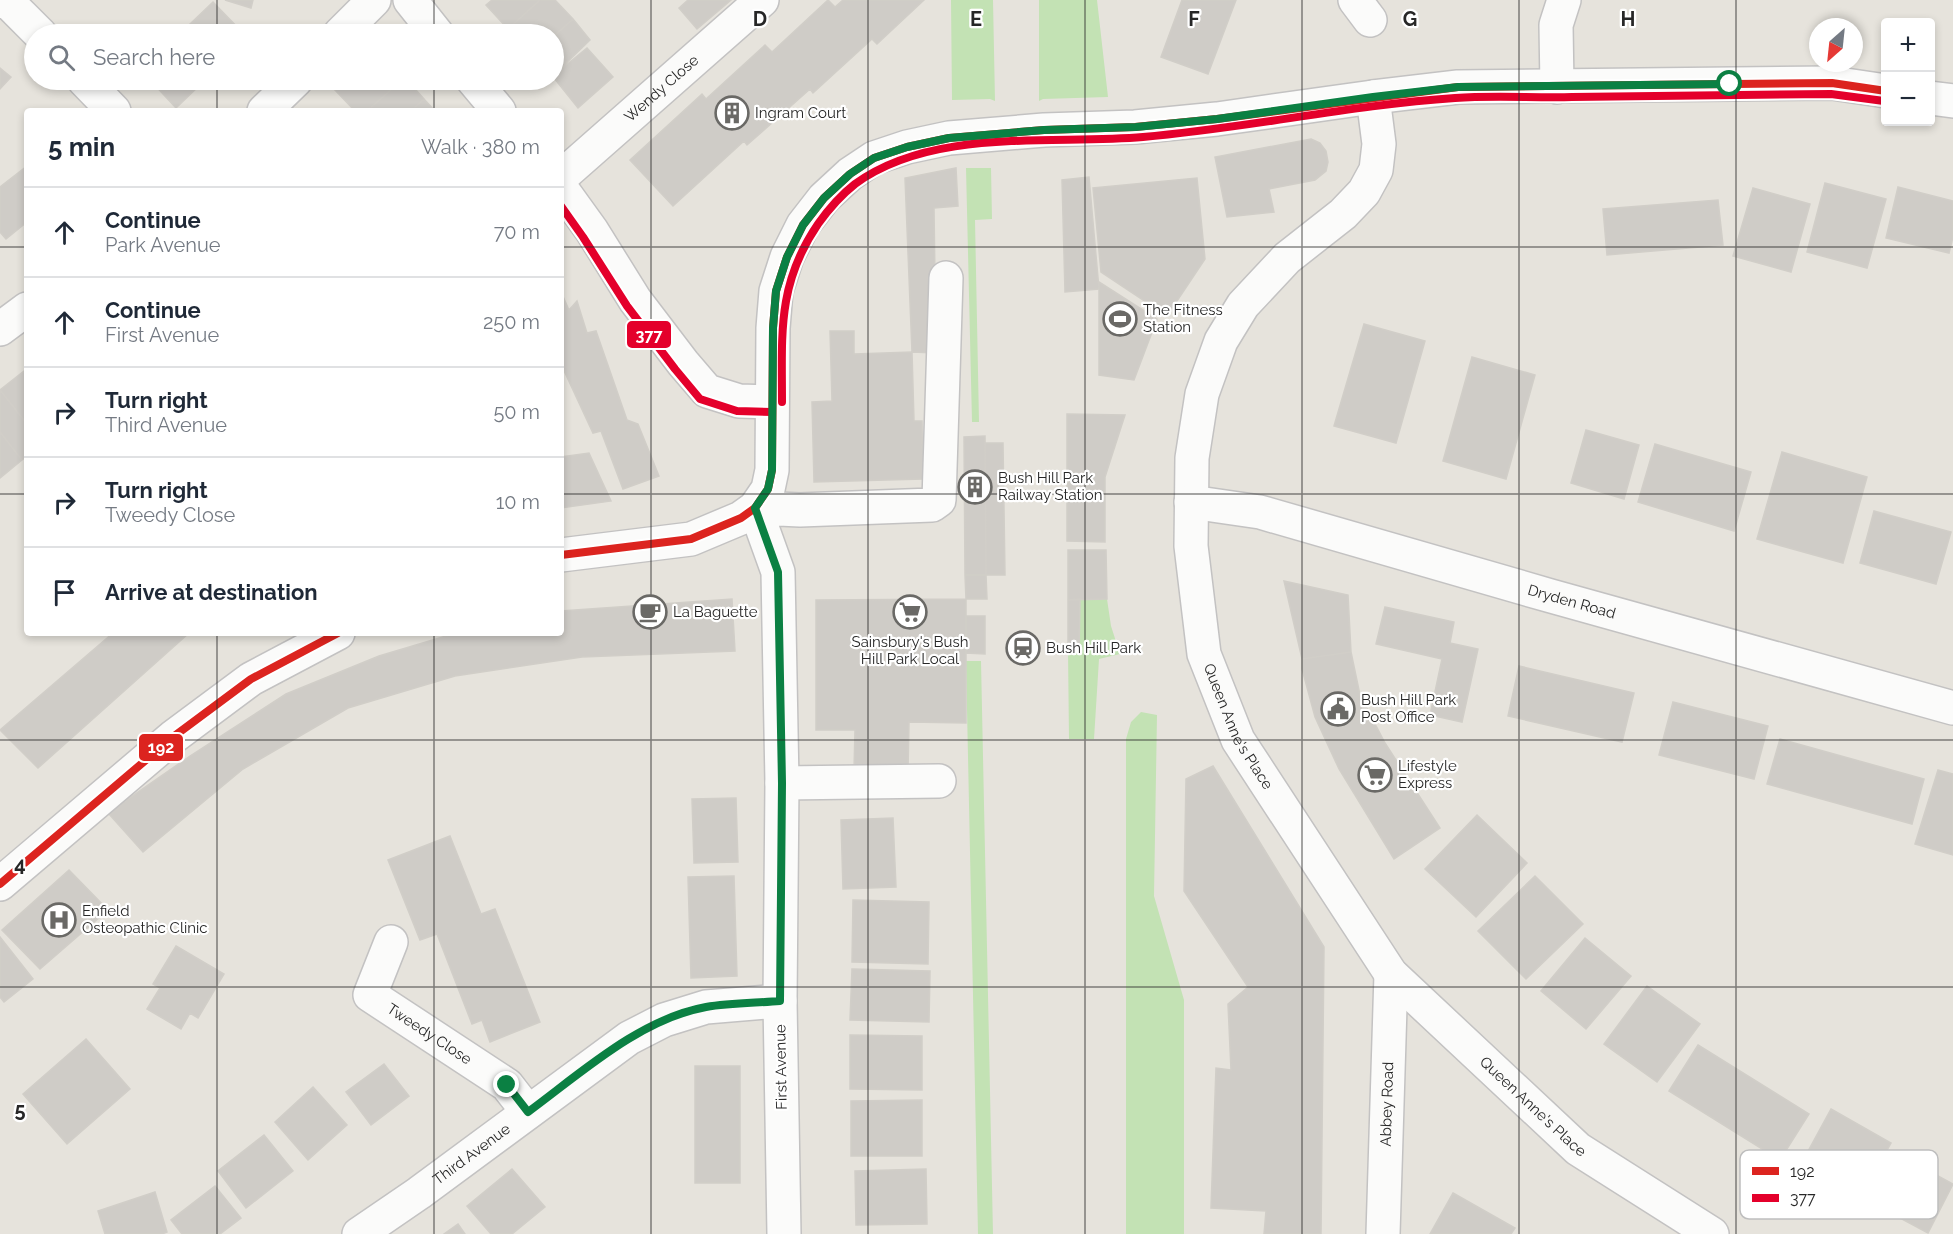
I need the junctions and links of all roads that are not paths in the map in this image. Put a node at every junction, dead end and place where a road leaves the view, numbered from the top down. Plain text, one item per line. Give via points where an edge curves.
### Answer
1 (6, 0) edge
2 (374, 0) edge
3 (410, 0) edge
4 (762, 0) edge
5 (1564, 0) edge
6 (30, 24) edge
7 (350, 24) edge
8 (429, 24) edge
9 (1557, 87) junction
10 (94, 90) edge
11 (286, 90) edge
12 (481, 90) edge
13 (1881, 90) edge
14 (1373, 97) junction
15 (1935, 99) edge
16 (1953, 102) edge
17 (111, 108) edge
18 (267, 108) edge
19 (496, 108) edge
20 (564, 174) edge
21 (564, 192) edge
22 (946, 278) dead end
23 (24, 311) edge
24 (0, 329) edge
25 (772, 402) junction
26 (1191, 502) junction
27 (755, 508) junction
28 (564, 555) edge
29 (332, 636) edge
30 (1953, 708) edge
31 (939, 782) dead end
32 (782, 783) junction
33 (0, 884) edge
34 (391, 942) dead end
35 (1391, 974) junction
36 (780, 1001) junction
37 (528, 1112) junction
38 (359, 1234) edge
39 (784, 1234) edge
40 (1383, 1234) edge
41 (1712, 1234) edge

1 - 6 street
2 - 7 street
3 - 8 street
4 - 20 street, Wendy Close
5 - 9 street via 1556,25
9 - 13 street via 1832,83
9 - 14 street via 1458,87
10 - 17 street
11 - 18 street
12 - 19 street
14 - 25 street via 1136,127 949,138 874,158 824,198 803,225 787,257 776,291
14 - 26 street, Queen Anne's Place via 1379,144 1376,170 1364,192 1343,214 1287,258 1243,304 1221,341 1202,394 1192,458
15 - 16 street
21 - 25 street via 635,300 707,391 739,401
22 - 27 street via 939,500 932,506
23 - 24 street
25 - 27 street via 772,470 768,489
26 - 30 street, Dryden Road via 1260,512
26 - 35 street, Queen Anne's Place via 1191,546 1204,654 1238,740
27 - 28 street via 691,539
27 - 32 street, First Avenue via 778,572
29 - 33 street via 251,679 173,737
31 - 32 street
32 - 36 street, First Avenue
34 - 37 street, Tweedy Close via 370,995 507,1085
35 - 40 street, Abbey Road
35 - 41 street, Queen Anne's Place via 1578,1149
36 - 37 street, Third Avenue via 706,1007 664,1020 629,1038
36 - 39 street, First Avenue
37 - 38 street, Third Avenue

